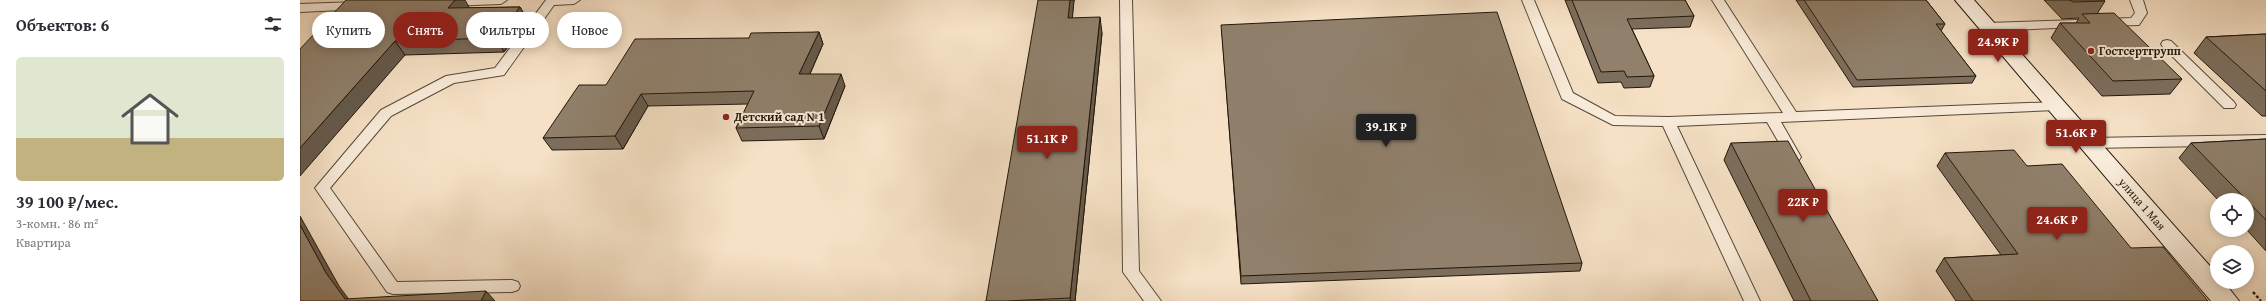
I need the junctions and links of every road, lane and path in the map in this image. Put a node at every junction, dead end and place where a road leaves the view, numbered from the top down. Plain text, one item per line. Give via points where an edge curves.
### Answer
1 (501, 0) edge
2 (574, 0) edge
3 (1126, 0) edge
4 (1528, 0) edge
5 (1718, 0) edge
6 (1964, 0) edge
7 (2136, 0) edge
8 (551, 1) edge
9 (439, 2) edge
10 (370, 5) edge
11 (300, 8) edge
12 (1987, 27) junction
13 (2167, 44) dead end
14 (2229, 105) dead end
15 (2056, 106) junction
16 (1792, 116) junction
17 (1772, 117) junction
18 (1668, 122) junction
19 (2266, 140) edge
20 (2089, 143) junction
21 (1803, 172) edge
22 (512, 286) dead end
23 (1153, 301) edge
24 (1752, 301) edge
25 (2226, 301) edge

1 - 9 lane
2 - 8 lane
3 - 23 lane via 1131,272
4 - 18 lane via 1567,96 1613,120
5 - 16 lane
6 - 12 street, улица 1 Мая
7 - 12 lane via 2141,13 2135,22
8 - 22 lane via 499,72 451,79 386,113 322,188 393,288
10 - 11 lane
12 - 15 street, улица 1 Мая
13 - 14 lane
15 - 16 lane
15 - 20 street, улица 1 Мая
16 - 17 lane
17 - 18 lane
17 - 21 lane
18 - 24 lane
19 - 20 lane
20 - 25 street, улица 1 Мая

